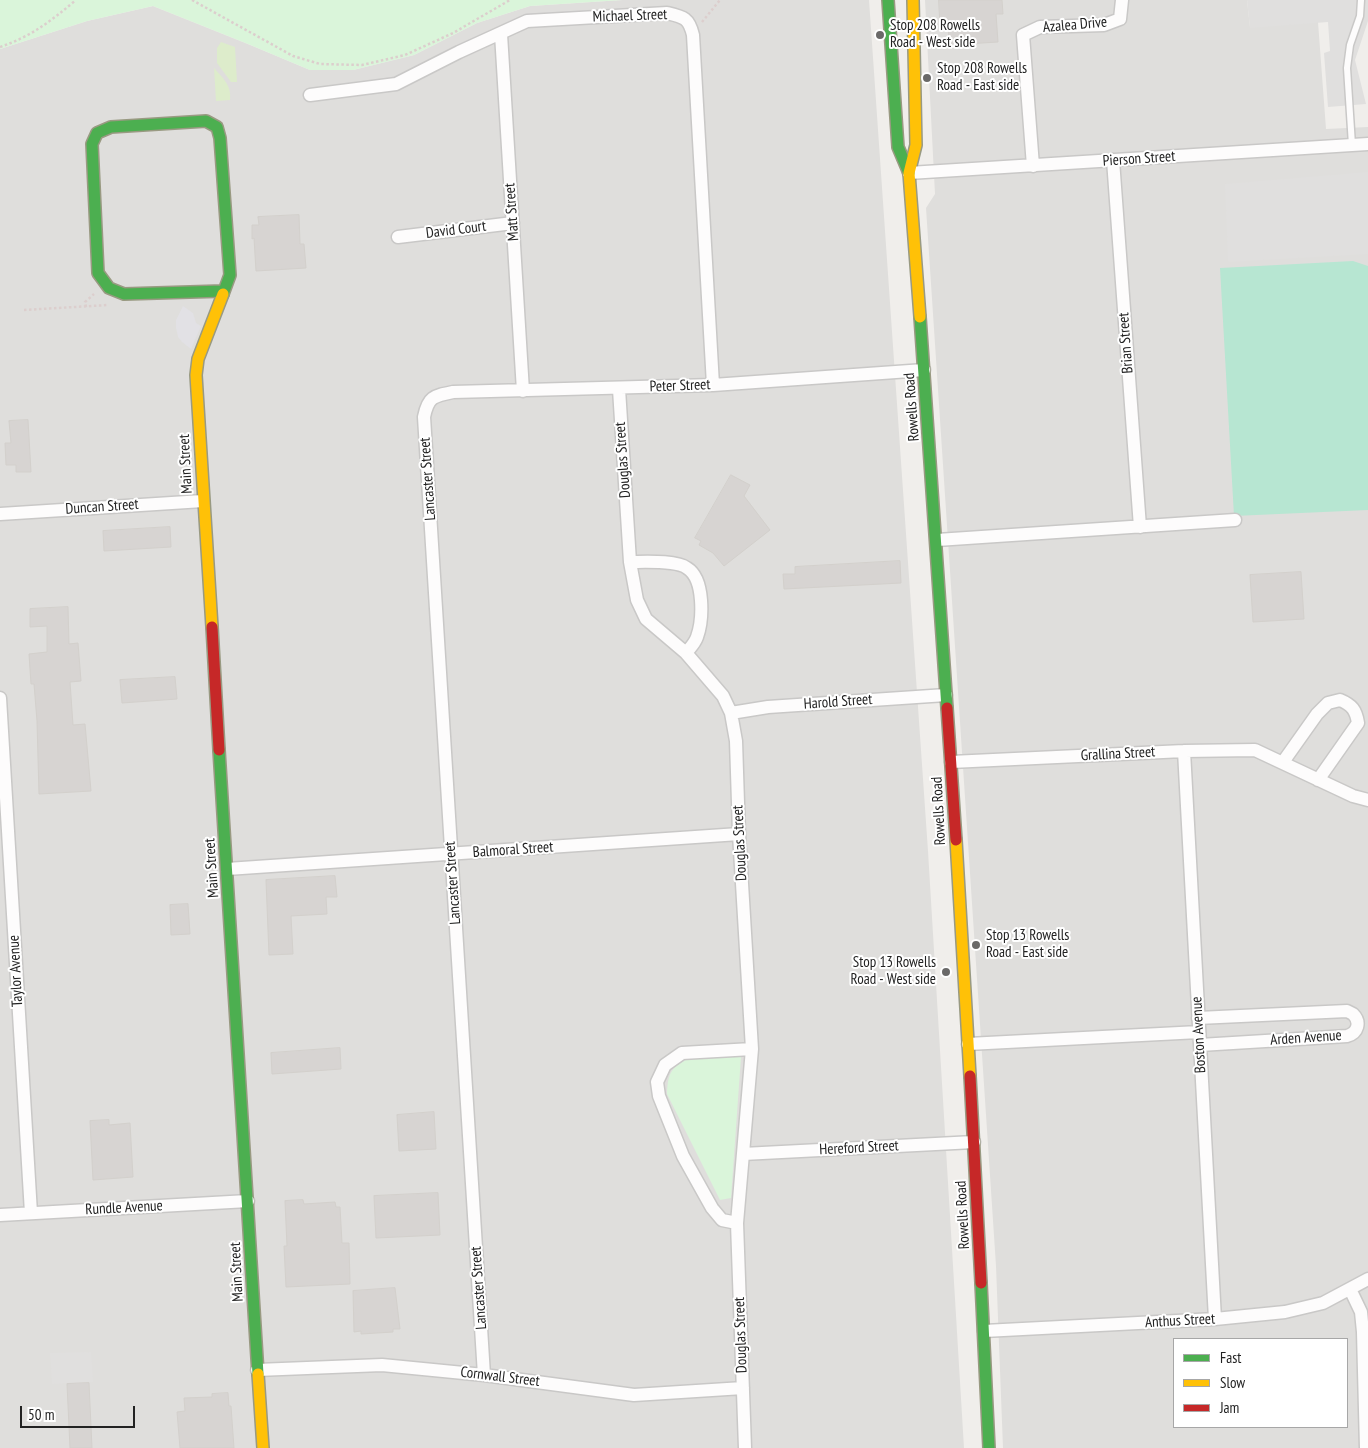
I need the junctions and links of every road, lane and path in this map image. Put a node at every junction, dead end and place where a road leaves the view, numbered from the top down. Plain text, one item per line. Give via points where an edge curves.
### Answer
1 (76, 0) edge
2 (192, 0) edge
3 (510, 0) edge
4 (720, 0) edge
5 (888, 0) edge
6 (913, 0) edge
7 (1122, 0) edge
8 (1362, 0) edge
9 (501, 34) junction
10 (693, 35) junction
11 (0, 47) edge
12 (310, 95) dead end
13 (1368, 144) edge
14 (1352, 145) junction
15 (1113, 160) junction
16 (1032, 166) junction
17 (909, 173) junction
18 (513, 223) junction
19 (398, 237) dead end
20 (223, 291) junction
21 (96, 292) dead end
22 (109, 305) dead end
23 (86, 307) junction
24 (24, 310) dead end
25 (924, 370) junction
26 (713, 385) junction
27 (619, 389) junction
28 (523, 391) junction
29 (435, 395) joint
30 (203, 501) junction
31 (0, 514) edge
32 (1235, 520) dead end
33 (1140, 526) junction
34 (937, 540) junction
35 (630, 562) junction
36 (686, 653) junction
37 (946, 695) junction
38 (0, 698) edge
39 (731, 713) junction
40 (1184, 751) junction
41 (951, 762) junction
42 (1282, 762) junction
43 (1318, 780) junction
44 (1368, 800) edge
45 (739, 834) junction
46 (451, 855) junction
47 (227, 869) junction
48 (1198, 1018) junction
49 (1199, 1038) junction
50 (968, 1044) junction
51 (752, 1049) junction
52 (974, 1142) junction
53 (743, 1154) junction
54 (248, 1201) junction
55 (31, 1213) junction
56 (0, 1216) edge
57 (737, 1223) junction
58 (1368, 1279) edge
59 (1350, 1289) junction
60 (1215, 1319) junction
61 (984, 1331) junction
62 (257, 1370) junction
63 (484, 1375) junction
64 (743, 1388) junction
65 (263, 1448) edge
66 (745, 1448) edge
67 (989, 1448) edge
68 (1366, 1448) edge

1 - 11 path via 48,24
2 - 3 path via 292,56 320,64 362,65 405,55
4 - 10 path
5 - 17 street, Rowells Road via 898,147
6 - 17 street, Rowells Road via 916,146
7 - 16 street, Azalea Drive via 1120,19 1104,25 1040,26 1023,35
8 - 14 lane via 1347,68
9 - 10 street, Michael Street via 528,21 667,13 682,16 690,24
9 - 12 street, Michael Street via 396,84
9 - 18 street, Matt Street
10 - 26 street
13 - 14 street, Pierson Street
14 - 15 street, Pierson Street
15 - 16 street, Pierson Street
15 - 33 street, Brian Street
16 - 17 street, Pierson Street
17 - 25 street, Rowells Road
18 - 19 street, David Court
18 - 28 street, Matt Street
20 - 20 street, Main Street via 124,294 109,288 98,273 92,144 97,132 111,127 206,121 217,127 230,275
20 - 30 street, Main Street via 196,370
21 - 23 path via 86,302
22 - 23 path
23 - 24 path
25 - 26 street, Peter Street
25 - 34 street, Rowells Road
26 - 27 street, Peter Street
27 - 28 street, Peter Street
27 - 35 street, Douglas Street
28 - 29 street, Peter Street
29 - 46 street, Lancaster Street via 427,405 424,418
30 - 31 street, Duncan Street
30 - 47 street, Main Street
32 - 33 street
33 - 34 street
34 - 37 street, Rowells Road
35 - 36 street, Douglas Street via 637,600 646,619
35 - 36 street via 678,565 688,568 697,580 701,599 700,627
36 - 39 street, Douglas Street via 724,696
37 - 39 street, Harold Street via 768,707
37 - 41 street, Rowells Road
38 - 55 street, Taylor Avenue
39 - 45 street, Douglas Street via 736,741
40 - 41 street, Grallina Street
40 - 42 street, Grallina Street via 1255,750
40 - 48 street, Boston Avenue
41 - 50 street, Rowells Road
42 - 43 street, Grallina Street
42 - 43 street via 1328,704 1340,700 1351,705 1357,713 1358,723
43 - 44 street, Grallina Street
45 - 46 street, Balmoral Street
45 - 51 street, Douglas Street
46 - 47 street, Balmoral Street
46 - 63 street, Lancaster Street
47 - 54 street, Main Street
48 - 49 street, Boston Avenue
48 - 49 street, Arden Avenue via 1347,1011 1354,1014 1358,1023 1354,1034 1347,1036
49 - 50 street, Arden Avenue
49 - 60 street, Boston Avenue
50 - 52 street, Rowells Road
51 - 53 street, Douglas Street
51 - 57 street via 682,1053 666,1065 658,1082 658,1096 684,1156 712,1208 722,1220
52 - 53 street, Hereford Street
52 - 61 street, Rowells Road
53 - 57 street, Douglas Street
54 - 55 street, Rundle Avenue
54 - 62 street, Main Street
55 - 56 street, Rundle Avenue
57 - 64 street, Douglas Street
58 - 59 street, Anthus Street
59 - 60 street, Anthus Street via 1323,1303 1285,1312
59 - 68 street via 1361,1312
60 - 61 street, Anthus Street
61 - 67 street, Rowells Road
62 - 63 street, Cornwall Street via 382,1365
62 - 65 street, Main Street
63 - 64 street, Cornwall Street via 634,1395
64 - 66 street, Douglas Street

